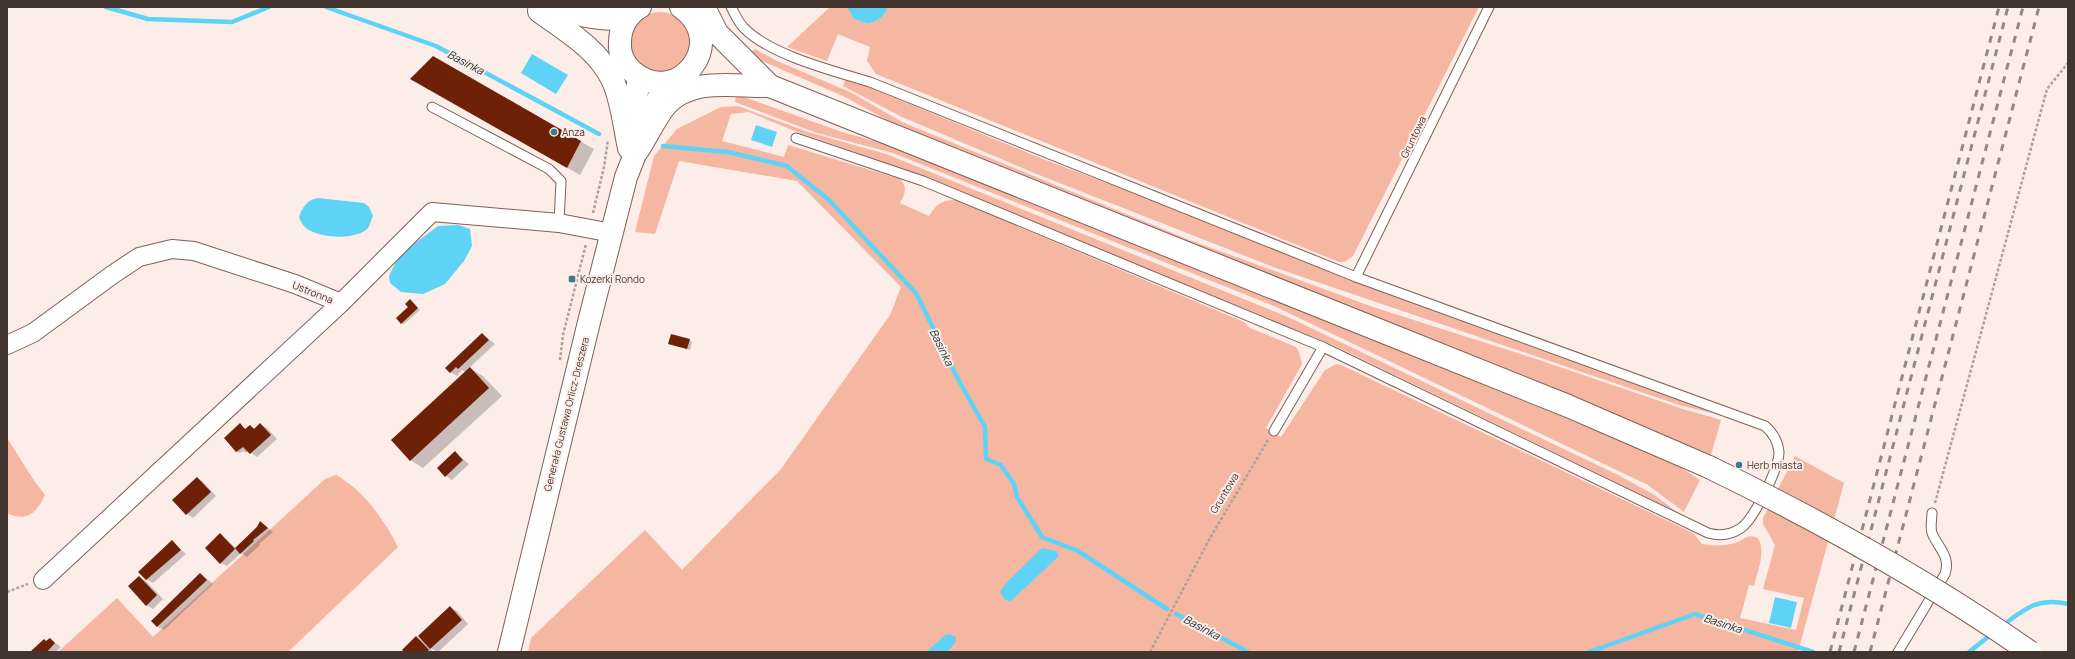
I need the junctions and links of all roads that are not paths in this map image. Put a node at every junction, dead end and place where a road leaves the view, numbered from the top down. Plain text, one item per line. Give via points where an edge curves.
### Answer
1 (583, 7) edge
2 (682, 7) edge
3 (704, 7) edge
4 (731, 7) edge
5 (1489, 7) edge
6 (635, 11) edge
7 (542, 12) edge
8 (701, 40) junction
9 (623, 58) junction
10 (639, 78) junction
11 (749, 78) junction
12 (677, 79) junction
13 (432, 107) dead end
14 (796, 138) dead end
15 (633, 149) junction
16 (559, 223) junction
17 (612, 233) junction
18 (1356, 277) junction
19 (341, 304) junction
20 (7, 345) edge
21 (1322, 347) junction
22 (1274, 431) road end
23 (1932, 513) road end
24 (42, 580) road end
25 (509, 652) edge
26 (1898, 652) edge
27 (2030, 652) edge

1 - 7 main road
2 - 8 main road via 692,16
3 - 11 main road via 717,33
4 - 18 lane via 742,27 776,49 814,65 870,82
5 - 18 lane, Gruntowa
6 - 7 main road via 619,19 609,20
6 - 9 main road via 623,25 620,36
7 - 9 main road via 613,47
7 - 15 main road via 584,44 603,64 618,94
8 - 11 main road
8 - 12 main road, Generała Gustawa Orlicz-Dreszera via 698,60
9 - 10 main road via 629,69
10 - 12 main road via 653,83
10 - 15 main road, Generała Gustawa Orlicz-Dreszera
11 - 12 main road via 697,70
11 - 15 main road via 712,84 678,96 666,105
11 - 27 main road, bridge via 1568,406 1709,467 1785,504 1874,553
12 - 15 main road, Generała Gustawa Orlicz-Dreszera via 663,88
13 - 16 lane via 549,169 561,181
14 - 21 lane via 923,181
15 - 17 main road, Generała Gustawa Orlicz-Dreszera
16 - 17 street, Ustronna
16 - 19 street, Ustronna via 432,212
17 - 25 main road, Generała Gustawa Orlicz-Dreszera
18 - 21 lane via 1765,426 1772,432 1777,443 1777,464 1749,521 1729,533 1708,533
19 - 20 street, Ustronna via 295,284 194,251 172,248 139,257 33,333
19 - 24 street
21 - 22 lane
23 - 26 lane via 1931,531 1944,553 1947,567

